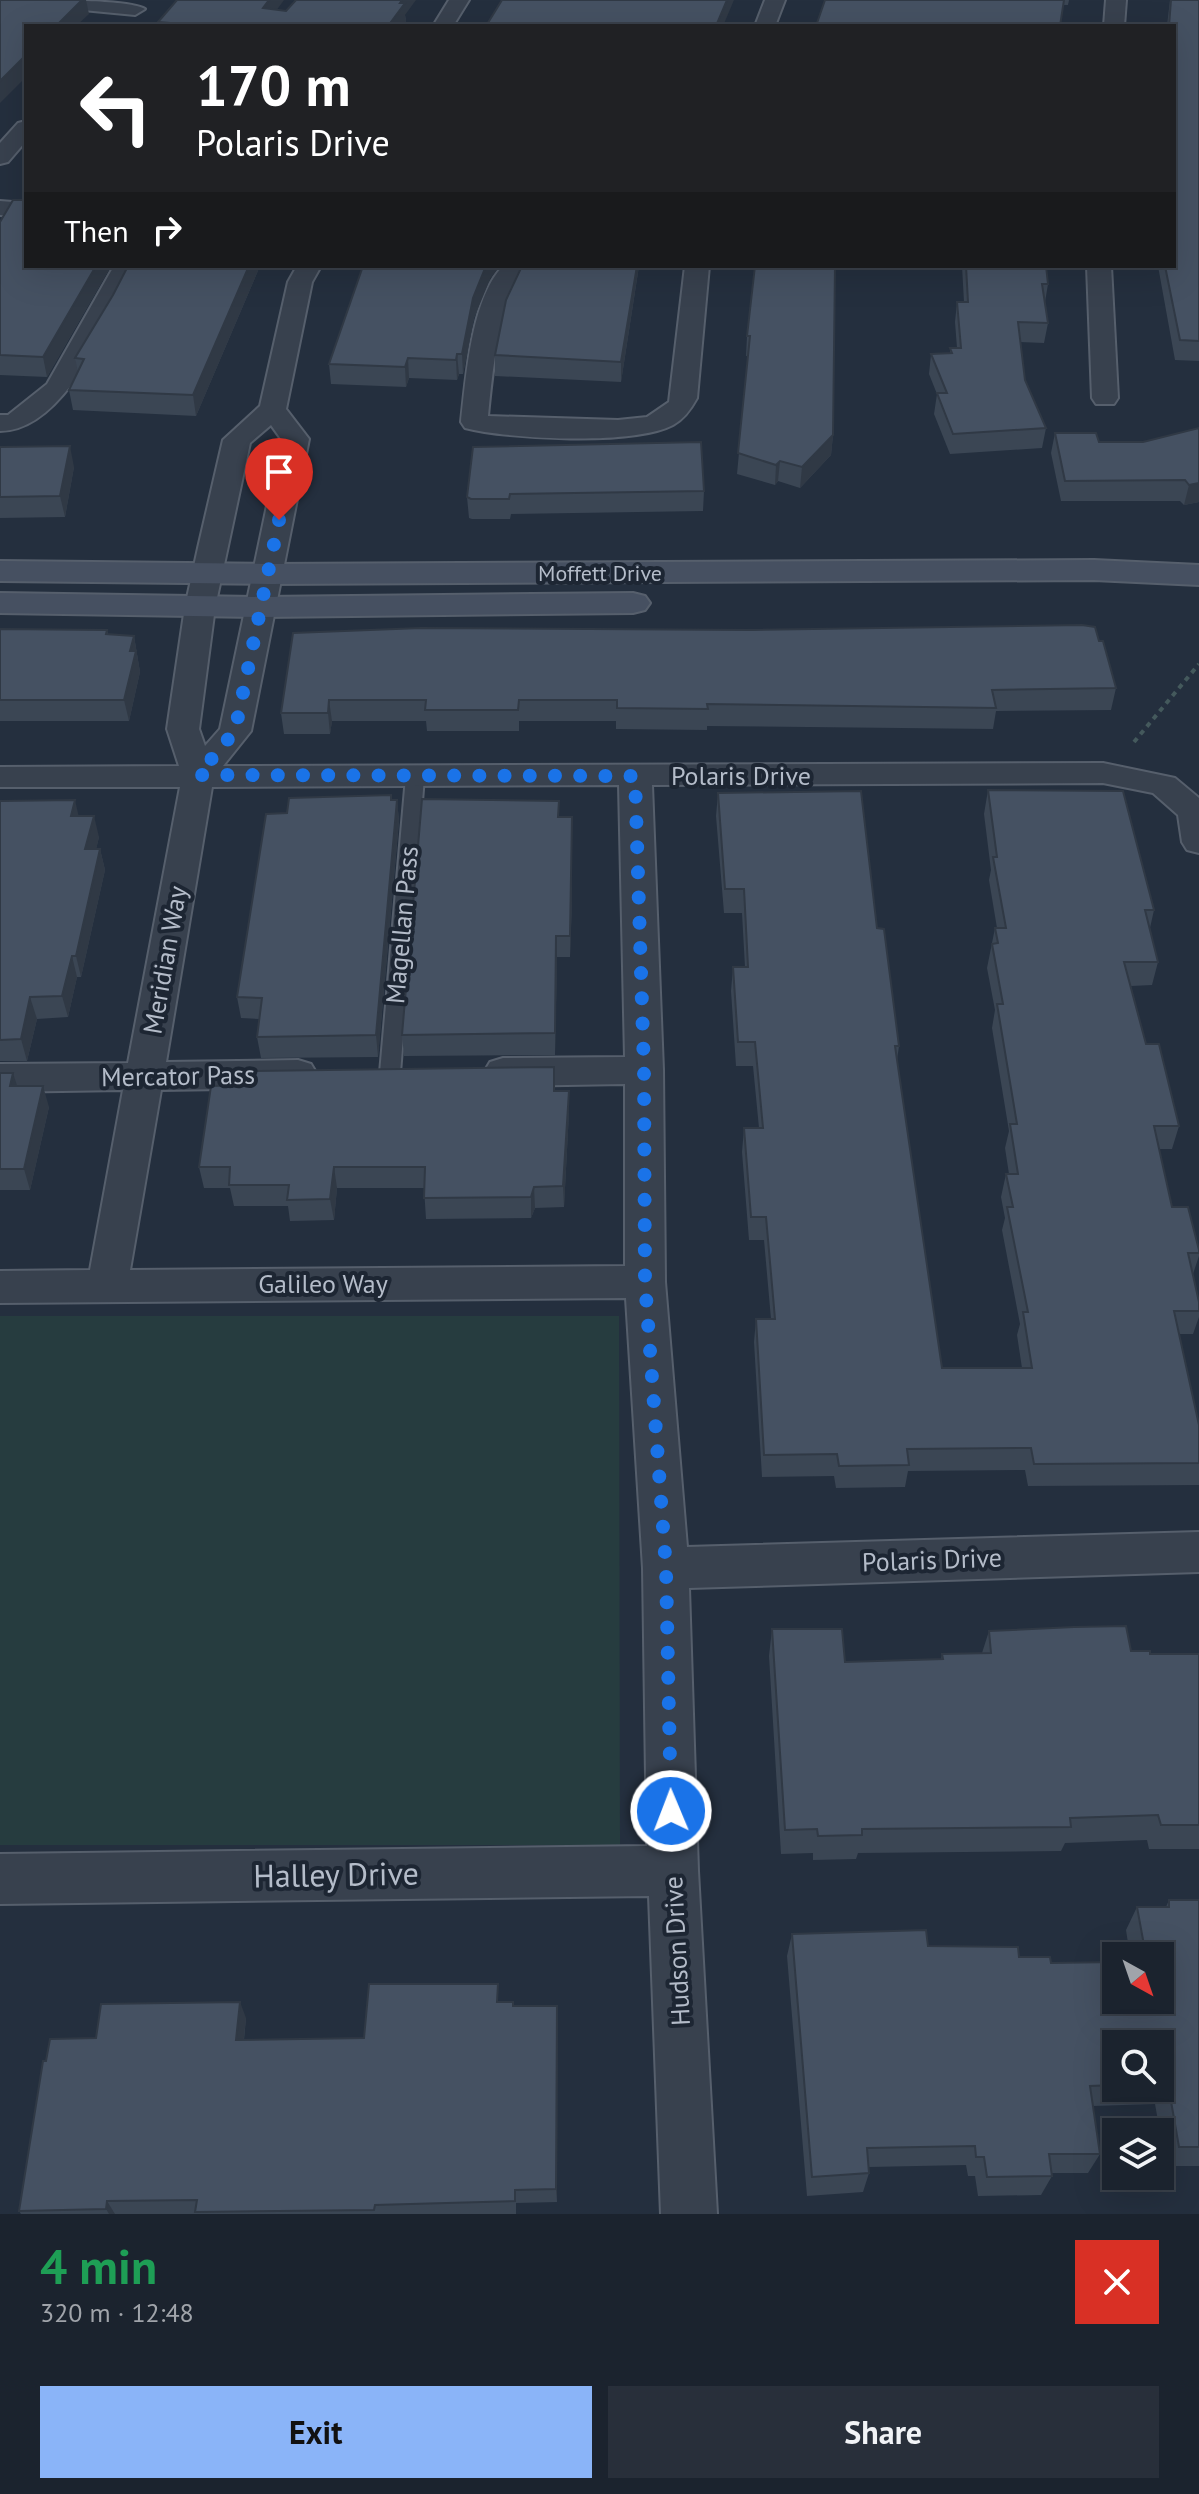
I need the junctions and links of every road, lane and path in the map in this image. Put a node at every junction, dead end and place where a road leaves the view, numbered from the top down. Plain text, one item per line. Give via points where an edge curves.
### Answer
1 (41, 0) edge
2 (459, 0) edge
3 (775, 0) edge
4 (1116, 0) edge
5 (139, 4) edge
6 (121, 24) edge
7 (444, 24) edge
8 (766, 24) edge
9 (1114, 24) edge
10 (0, 118) edge
11 (24, 120) edge
12 (24, 130) edge
13 (0, 157) edge
14 (0, 208) edge
15 (24, 210) edge
16 (125, 268) edge
17 (308, 268) edge
18 (513, 268) edge
19 (697, 268) edge
20 (1099, 268) edge
21 (1105, 398) dead end
22 (273, 409) junction
23 (7, 423) edge
24 (0, 571) edge
25 (1199, 575) edge
26 (203, 591) junction
27 (266, 591) junction
28 (1199, 601) edge
29 (0, 603) edge
30 (1199, 664) edge
31 (1134, 742) dead end
32 (198, 775) junction
33 (635, 776) junction
34 (0, 777) edge
35 (415, 777) junction
36 (1199, 842) edge
37 (644, 1070) junction
38 (470, 1072) edge
39 (375, 1073) joint
40 (144, 1076) junction
41 (0, 1078) edge
42 (645, 1282) junction
43 (107, 1286) junction
44 (0, 1287) edge
45 (1199, 1552) edge
46 (666, 1568) junction
47 (673, 1871) junction
48 (0, 1879) edge
49 (689, 2214) edge

1 - 5 street
2 - 7 street
3 - 8 street
4 - 9 street
5 - 6 street
10 - 11 street
12 - 13 street
14 - 15 street
16 - 23 street via 57,389
17 - 22 street via 300,282
18 - 19 street via 495,303 474,422 634,428 668,417 684,398
20 - 21 street
22 - 26 street, Meridian Way via 237,440
22 - 27 street, Meridian Way via 295,439
24 - 26 street, Moffett Drive
25 - 27 street, Moffett Drive via 1094,570
26 - 27 street, Moffett Drive
26 - 29 street, Moffett Drive
26 - 32 street, Meridian Way via 183,729
27 - 28 street, Moffett Drive
27 - 32 street, Meridian Way via 235,731
30 - 31 path
32 - 34 street, Polaris Drive
32 - 35 street, Polaris Drive
32 - 40 street, Meridian Way
33 - 35 street, Polaris Drive
33 - 36 street, Polaris Drive via 1103,773 1163,785 1194,811
33 - 37 street, Hudson Drive
35 - 39 lane, Magellan Pass
37 - 38 street
37 - 42 street, Hudson Drive
39 - 40 street, Mercator Pass
40 - 41 street, Mercator Pass
40 - 43 street, Meridian Way
42 - 43 street, Galileo Way
42 - 46 street, Hudson Drive
43 - 44 street, Galileo Way
45 - 46 street, Polaris Drive
46 - 47 street, Hudson Drive
47 - 48 street, Halley Drive
47 - 49 street, Hudson Drive

